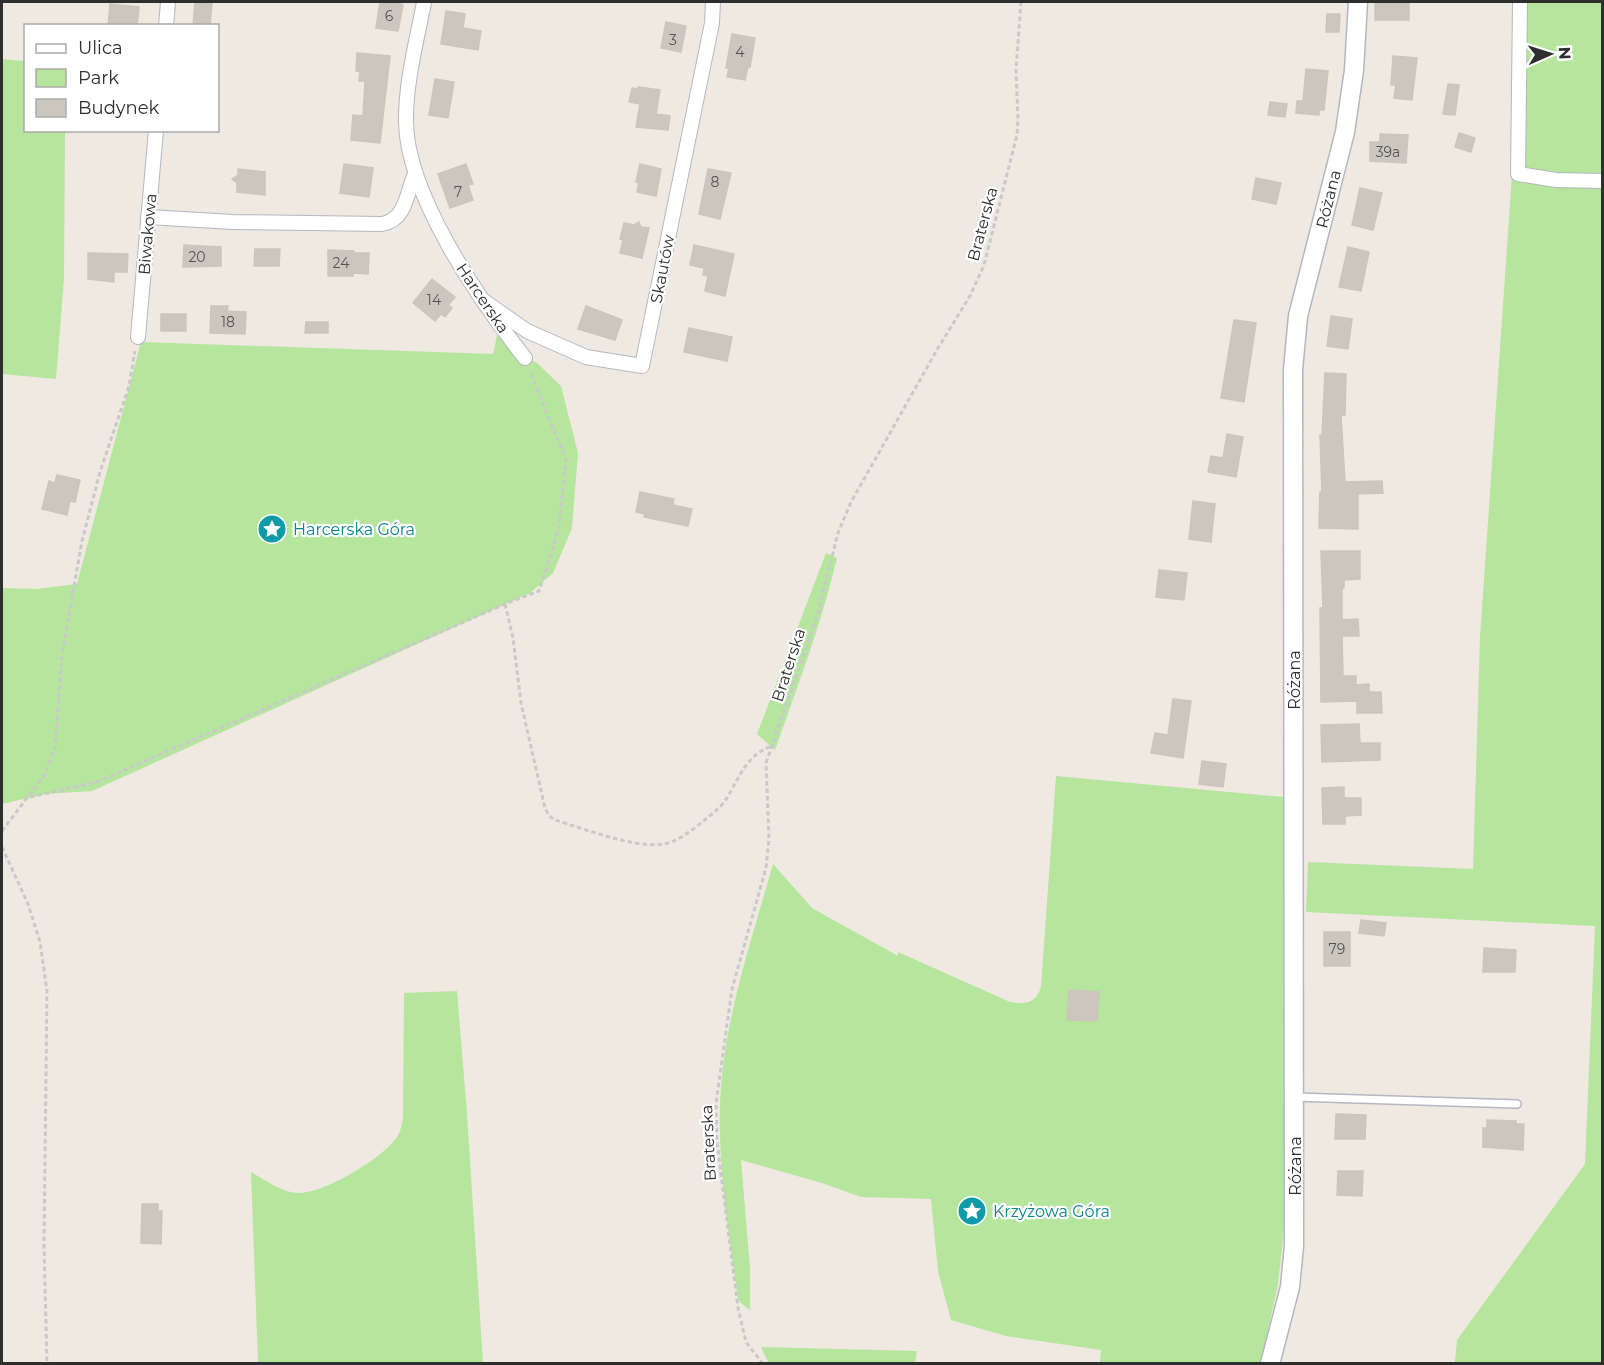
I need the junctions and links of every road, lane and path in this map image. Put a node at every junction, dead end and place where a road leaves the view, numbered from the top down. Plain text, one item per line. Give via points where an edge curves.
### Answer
1 (168, 2) edge
2 (424, 2) edge
3 (713, 2) edge
4 (1021, 2) edge
5 (1358, 2) edge
6 (1520, 2) edge
7 (165, 24) edge
8 (156, 132) edge
9 (415, 174) junction
10 (1602, 181) edge
11 (148, 217) junction
12 (484, 301) junction
13 (138, 337) joint
14 (525, 358) joint
15 (505, 604) junction
16 (772, 746) junction
17 (30, 797) junction
18 (2, 831) edge
19 (2, 846) edge
20 (1295, 1097) junction
21 (1517, 1104) dead end
22 (47, 1364) edge
23 (763, 1364) edge
24 (1270, 1364) edge

1 - 7 street
2 - 9 street, Harcerska via 407,93 408,149
3 - 12 street, Skautów via 712,24 642,366 586,357 527,331
4 - 16 path, Braterska via 1017,135 984,265 851,502
5 - 20 street, Różana via 1345,132 1298,315 1293,370
6 - 10 street via 1518,174
8 - 11 street, Biwakowa
9 - 11 street via 400,214 389,223
9 - 12 street, Harcerska via 463,270
11 - 13 street, Biwakowa
12 - 14 street, Harcerska
13 - 17 path via 129,386 82,542 62,655 55,748
14 - 15 path via 566,460 558,532 539,591
15 - 16 path via 521,703 545,808 555,820 645,844 672,842 725,802 749,760
15 - 17 path via 97,782
16 - 23 path, Braterska via 766,763 766,868 732,989 716,1103 717,1142 738,1308 746,1342
17 - 18 path
19 - 22 path via 40,942 47,992
20 - 21 lane
20 - 24 street, Różana via 1293,1264

